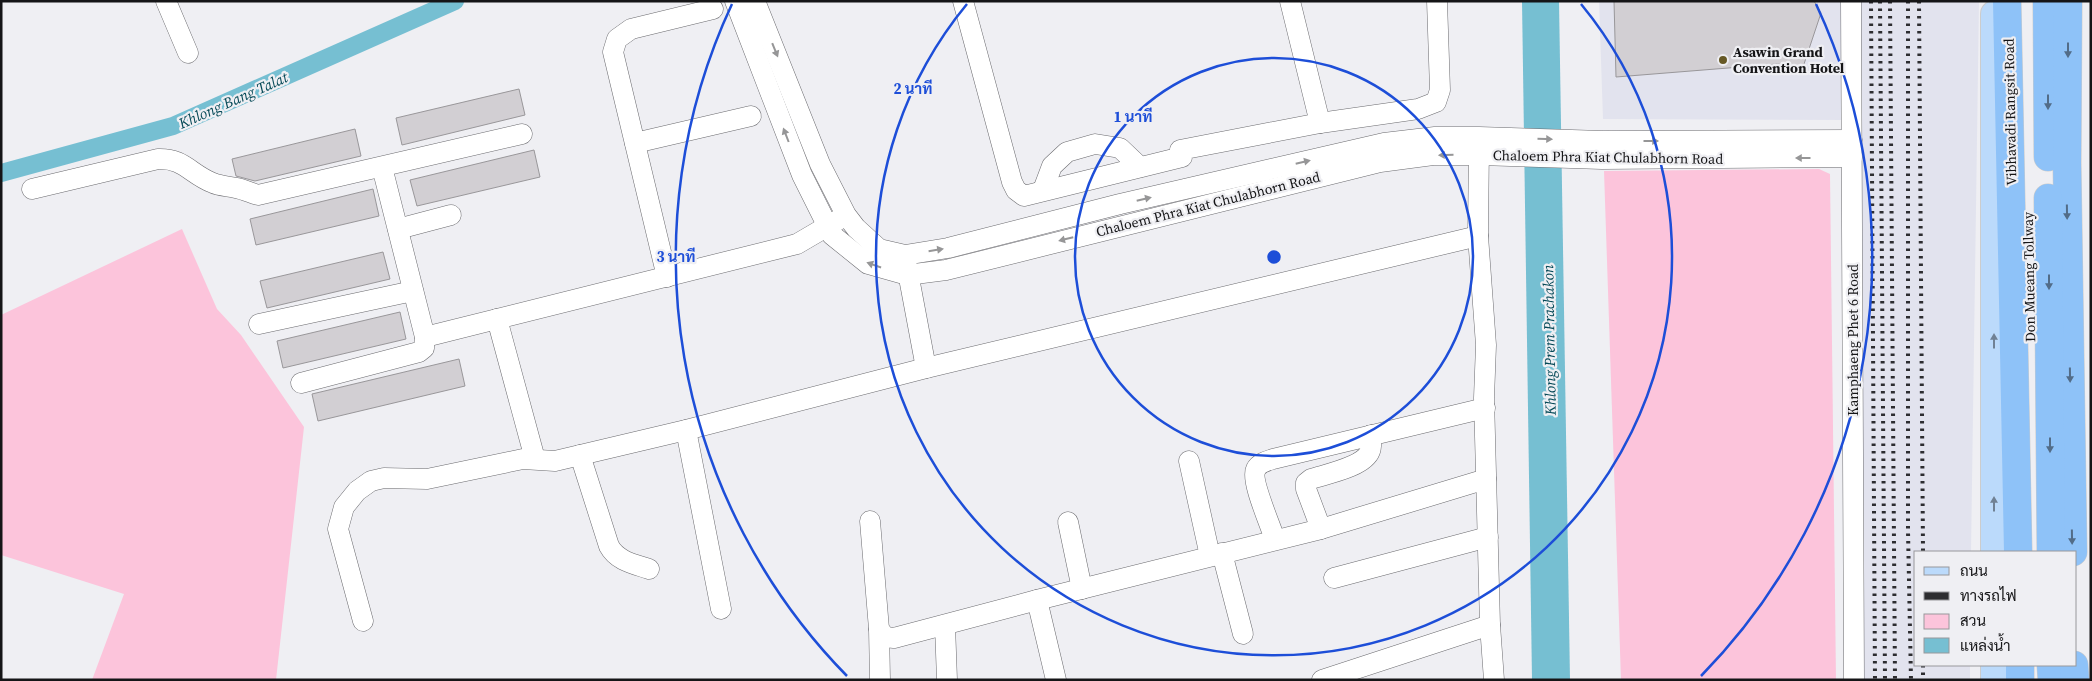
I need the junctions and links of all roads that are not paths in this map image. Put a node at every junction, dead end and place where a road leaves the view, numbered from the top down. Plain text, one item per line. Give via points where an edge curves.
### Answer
1 (166, 1) edge
2 (963, 1) edge
3 (1290, 1) edge
4 (1437, 1) edge
5 (1851, 1) edge
6 (1994, 1) edge
7 (2007, 1) edge
8 (2024, 1) edge
9 (2047, 1) edge
10 (2068, 1) edge
11 (746, 5) edge
12 (713, 9) dead end
13 (188, 53) dead end
14 (751, 116) dead end
15 (1320, 123) junction
16 (522, 134) dead end
17 (635, 143) junction
18 (1487, 147) junction
19 (1852, 149) junction
20 (382, 166) junction
21 (1140, 167) junction
22 (1114, 173) junction
23 (32, 189) dead end
24 (1043, 190) junction
25 (1120, 204) junction
26 (452, 215) dead end
27 (846, 215) junction
28 (1125, 224) junction
29 (828, 227) junction
30 (398, 229) junction
31 (1478, 236) junction
32 (905, 255) junction
33 (907, 275) junction
34 (667, 277) junction
35 (413, 291) junction
36 (497, 319) junction
37 (259, 324) dead end
38 (425, 337) junction
39 (926, 368) junction
40 (301, 383) dead end
41 (1485, 408) junction
42 (686, 430) junction
43 (1371, 435) junction
44 (580, 455) junction
45 (535, 459) junction
46 (1189, 460) dead end
47 (1486, 479) junction
48 (870, 521) dead end
49 (1068, 522) dead end
50 (1321, 529) junction
51 (1488, 537) junction
52 (1275, 540) junction
53 (1994, 551) edge
54 (2018, 551) edge
55 (2034, 551) edge
56 (2051, 551) edge
57 (2073, 551) edge
58 (1216, 555) junction
59 (649, 569) dead end
60 (1334, 578) dead end
61 (1082, 588) junction
62 (1037, 600) junction
63 (721, 610) dead end
64 (363, 621) dead end
65 (945, 625) junction
66 (1490, 625) junction
67 (880, 630) junction
68 (1243, 634) dead end
69 (1994, 666) edge
70 (2020, 666) edge
71 (2036, 666) edge
72 (2052, 666) edge
73 (2074, 666) edge
74 (880, 680) edge
75 (947, 680) edge
76 (1056, 680) edge
77 (1322, 680) edge
78 (1494, 680) edge
79 (1854, 680) edge
80 (1994, 680) edge
81 (2020, 680) edge
82 (2036, 680) edge
83 (2052, 680) edge
84 (2074, 680) edge

1 - 13 street
2 - 24 street via 1012,182 1024,196
3 - 15 street
4 - 15 street via 1440,90 1436,102 1418,109
5 - 19 street, Kamphaeng Phet 6 Road
53 -> 6 main road, Vibhavadi Rangsit Road
7 - 54 highway, Vibhavadi Rangsit Road
8 - 55 highway, Don Mueang Tollway
9 -> 56 highway, Don Mueang Tollway
10 -> 57 highway
11 -> 27 street, Chaloem Phra Kiat Chulabhorn Road
29 -> 11 street, Chaloem Phra Kiat Chulabhorn Road via 802,175
12 - 17 street via 631,30 617,39 613,52
14 - 17 street
15 - 21 street via 1180,150 1182,157
16 - 20 street
17 - 34 street
18 - 19 street, Chaloem Phra Kiat Chulabhorn Road
25 -> 18 street, Chaloem Phra Kiat Chulabhorn Road via 1384,143 1435,137
18 -> 28 street, Chaloem Phra Kiat Chulabhorn Road via 1380,162
18 - 31 street
19 - 79 street, Kamphaeng Phet 6 Road
20 - 23 street via 258,195 198,177 172,158
20 - 30 street
21 - 22 street
21 - 24 street via 1120,148 1095,144 1067,152 1052,166
22 - 24 street
22 - 25 street
25 - 28 street
32 -> 25 street, Chaloem Phra Kiat Chulabhorn Road via 948,248
26 - 30 street
27 - 29 street
27 - 32 street, Chaloem Phra Kiat Chulabhorn Road via 879,249
28 -> 33 street, Chaloem Phra Kiat Chulabhorn Road via 946,270
33 -> 29 street, Chaloem Phra Kiat Chulabhorn Road via 868,264 832,235
29 - 34 street via 797,244
30 - 35 street
31 - 39 street
31 - 41 street via 1486,345
32 - 33 street
33 - 39 street
34 - 36 street
35 - 37 street
35 - 38 street
36 - 38 street
36 - 45 street
38 - 40 street via 424,348 419,352
39 - 42 street
41 - 43 street
41 - 47 street
42 - 44 street
42 - 63 street
43 - 50 street via 1370,451 1364,459 1306,483
43 - 52 street via 1260,464 1255,473 1256,485
44 - 45 street via 555,461
44 - 59 street via 613,554
45 - 64 street via 499,463 427,479 371,480 357,491 344,507 338,529
46 - 58 street
47 - 50 street
47 - 51 street
48 - 67 street
49 - 61 street
50 - 52 street
51 - 60 street
51 - 66 street
52 - 58 street
58 - 61 street
58 - 68 street
61 - 62 street
62 - 65 street
62 - 76 street
65 - 67 street via 894,638 885,637
65 - 75 street
66 - 77 street
66 - 78 street
67 - 74 street
69 - 80 main road
70 - 81 highway
71 - 82 highway
72 - 83 highway
73 - 84 highway

